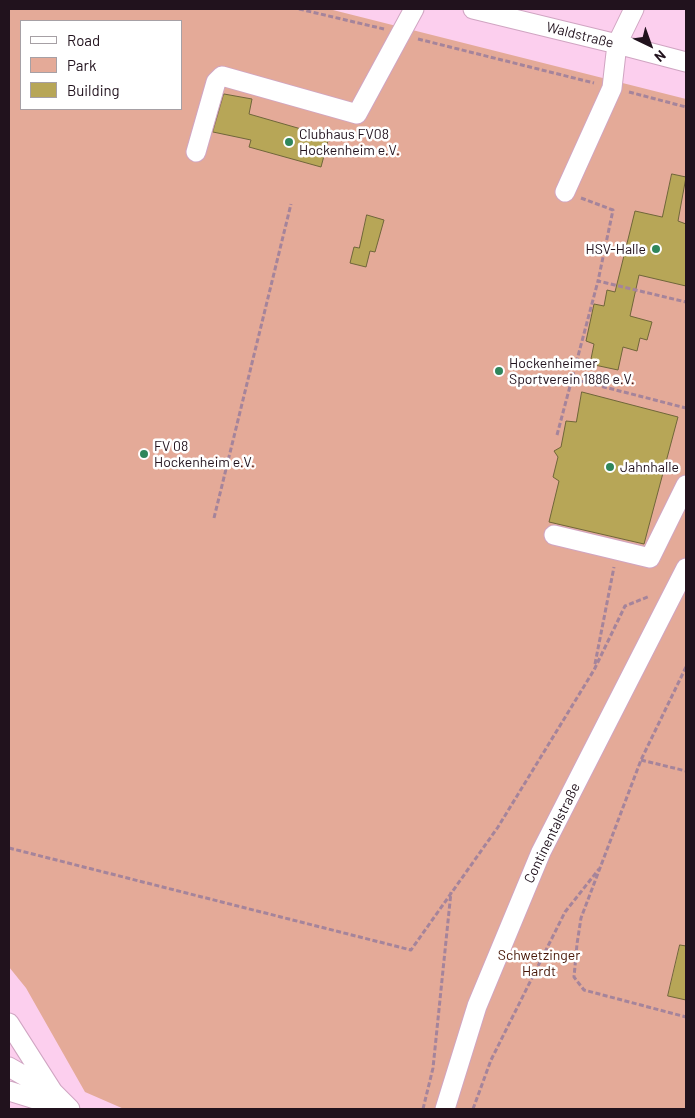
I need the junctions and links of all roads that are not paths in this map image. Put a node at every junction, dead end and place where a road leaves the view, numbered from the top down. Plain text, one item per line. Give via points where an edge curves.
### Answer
1 (414, 9) edge
2 (472, 9) edge
3 (634, 9) edge
4 (617, 44) junction
5 (686, 62) edge
6 (196, 152) dead end
7 (565, 192) road end
8 (686, 485) edge
9 (554, 535) dead end
10 (686, 568) edge
11 (9, 1023) edge
12 (9, 1067) edge
13 (9, 1091) edge
14 (53, 1092) junction
15 (69, 1109) edge
16 (445, 1109) edge

1 - 6 street via 357,114 222,76 216,82
2 - 4 street, Waldstraße
3 - 4 street
4 - 5 street, Waldstraße
4 - 7 street via 612,88
8 - 9 street via 650,558
10 - 16 street, Continentalstraße via 541,852 477,1006
11 - 14 street
12 - 14 street
13 - 15 street
14 - 15 street

